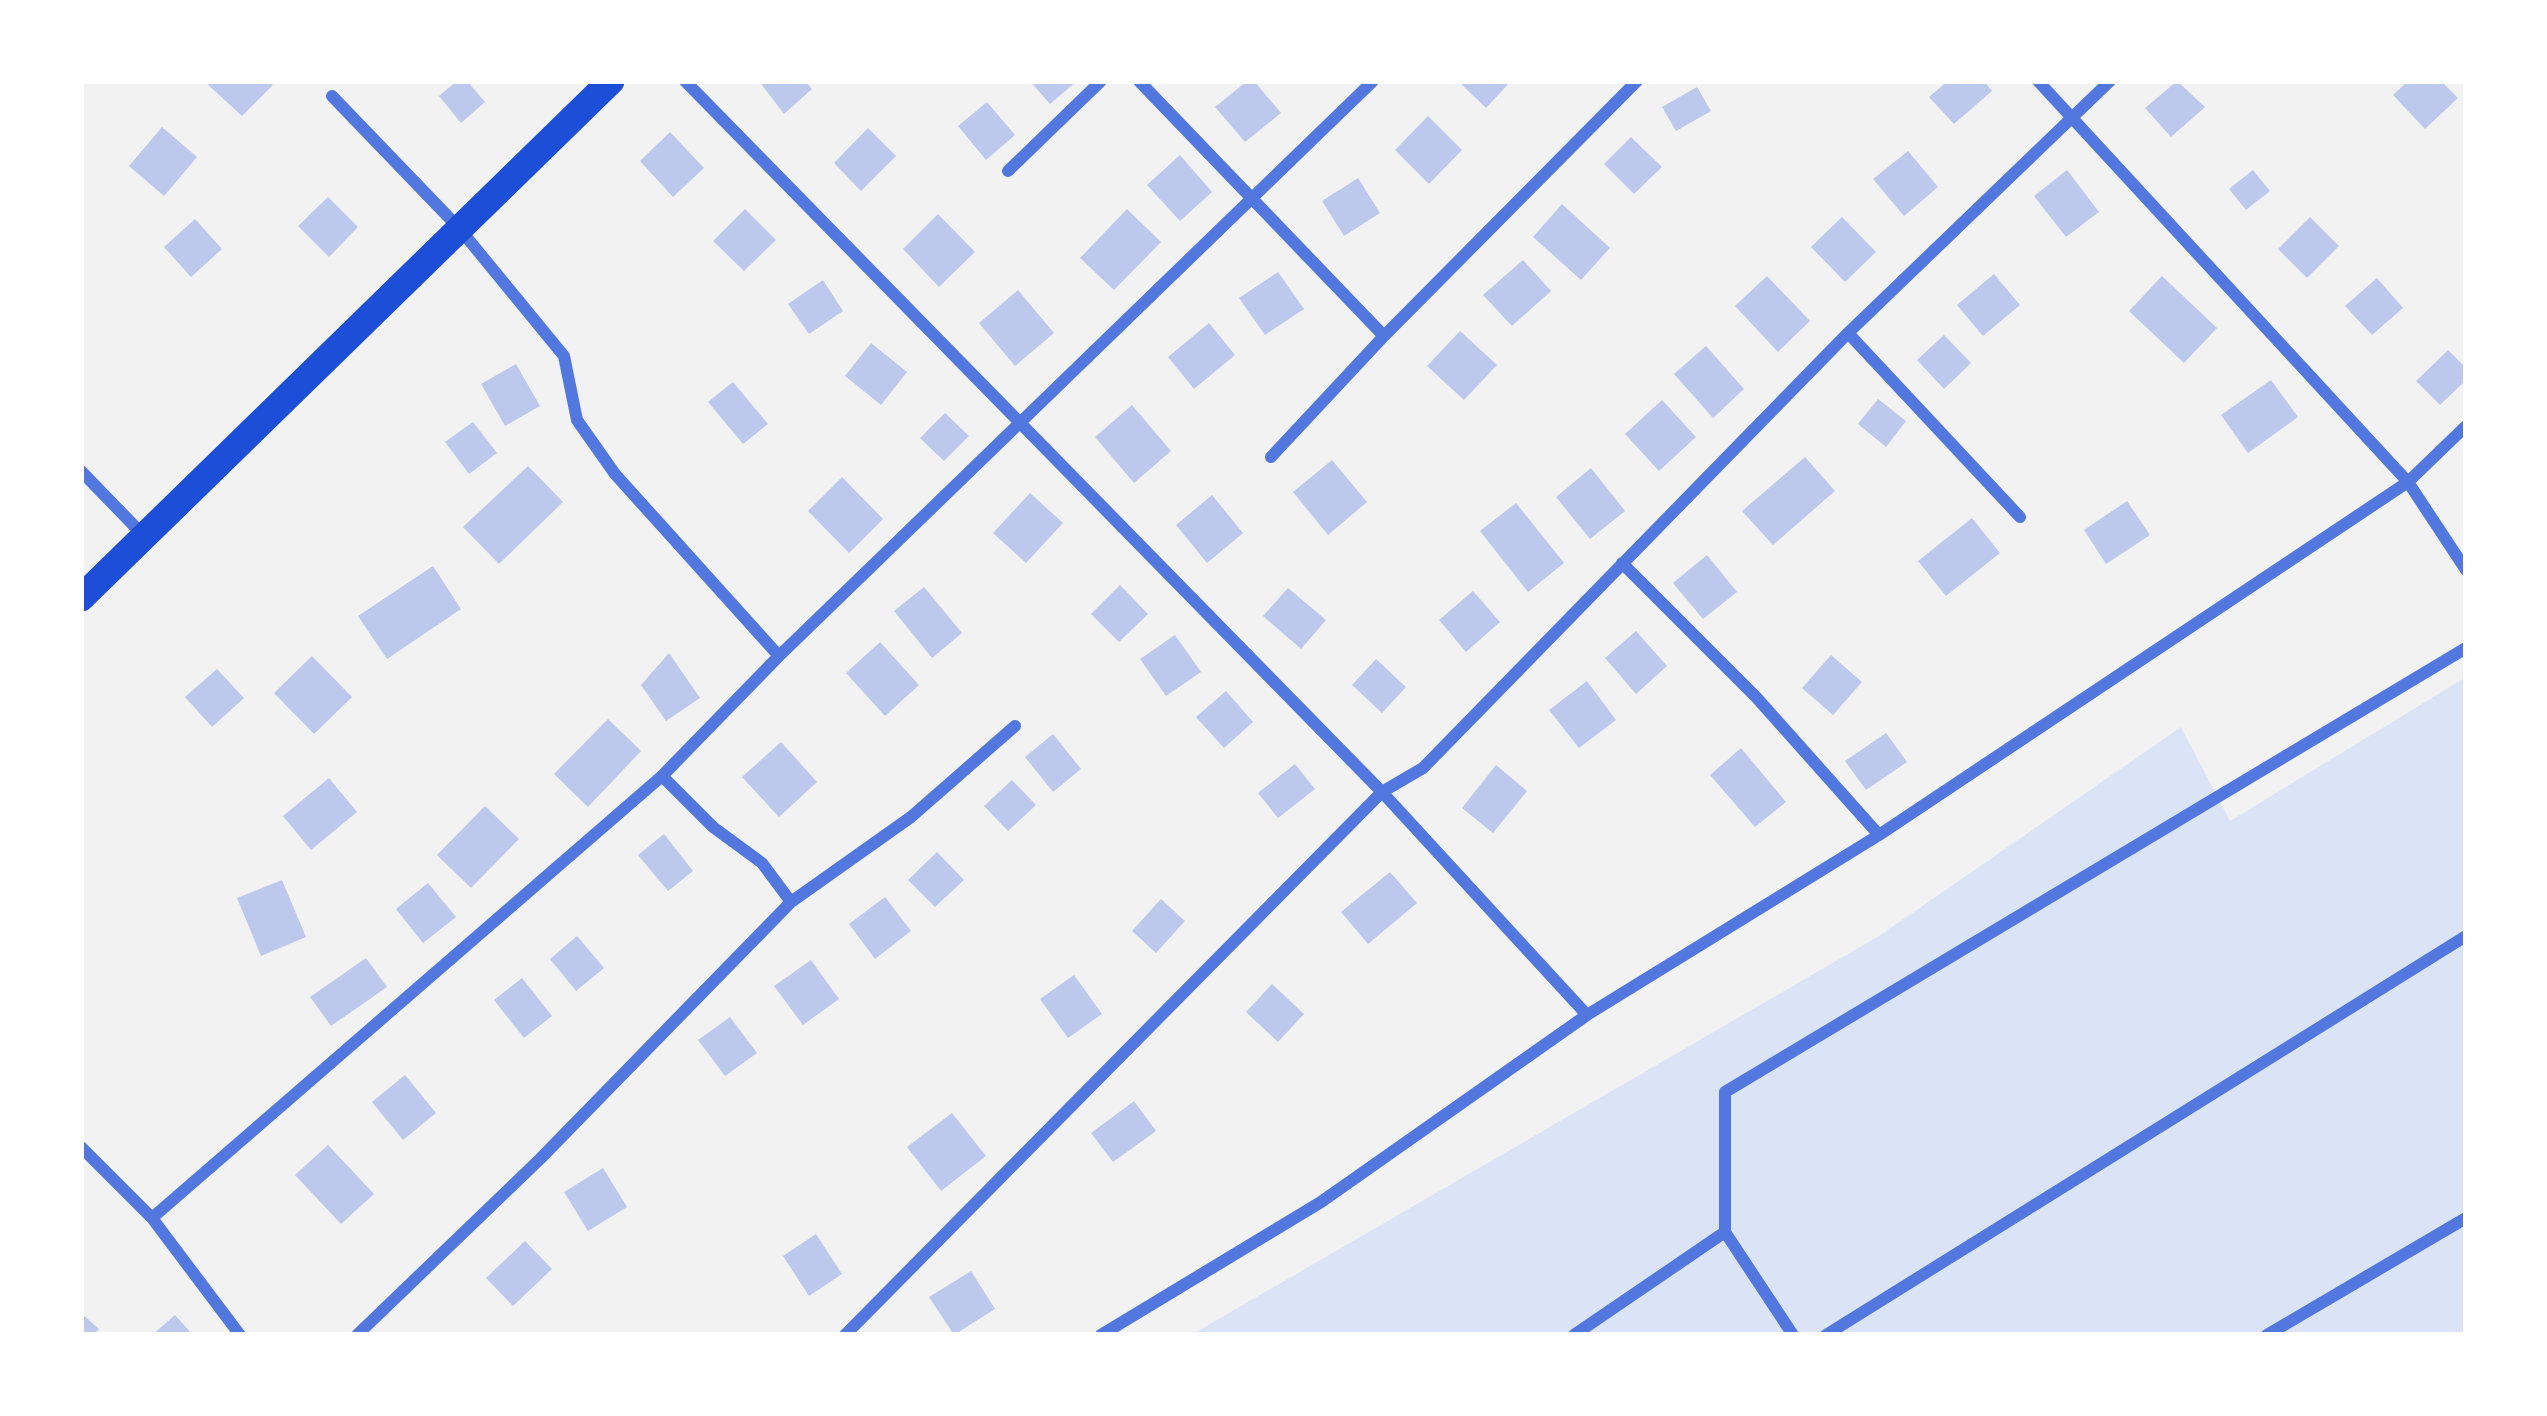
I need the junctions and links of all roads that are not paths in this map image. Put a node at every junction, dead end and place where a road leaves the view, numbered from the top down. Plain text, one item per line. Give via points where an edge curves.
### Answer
1 (611, 81) edge
2 (685, 81) edge
3 (1101, 81) edge
4 (1139, 81) edge
5 (1373, 81) edge
6 (1637, 81) edge
7 (2038, 81) edge
8 (2110, 81) edge
9 (332, 96) dead end
10 (2073, 117) junction
11 (1009, 171) dead end
12 (1254, 198) junction
13 (459, 228) junction
14 (1848, 333) junction
15 (1384, 336) junction
16 (1021, 425) junction
17 (2466, 426) edge
18 (1271, 457) dead end
19 (81, 471) edge
20 (2408, 482) junction
21 (2020, 517) dead end
22 (145, 537) junction
23 (1622, 563) junction
24 (2466, 570) edge
25 (81, 598) edge
26 (2466, 648) edge
27 (778, 656) junction
28 (1015, 726) dead end
29 (662, 776) junction
30 (1382, 792) junction
31 (1879, 836) junction
32 (791, 902) junction
33 (2466, 936) edge
34 (1587, 1015) junction
35 (81, 1147) edge
36 (152, 1218) junction
37 (2466, 1218) edge
38 (1726, 1232) junction
39 (240, 1335) edge
40 (357, 1335) edge
41 (845, 1335) edge
42 (1101, 1335) edge
43 (1574, 1335) edge
44 (1792, 1335) edge
45 (1826, 1335) edge
46 (2267, 1335) edge

1 - 13 main road
2 - 16 street
3 - 11 street
4 - 12 street
5 - 12 street
6 - 15 street
7 - 10 street
8 - 10 street
9 - 13 street
10 - 14 street
10 - 20 street
12 - 15 street
12 - 16 street
13 - 22 main road
13 - 27 street via 564,356 577,420 615,474
14 - 21 street
14 - 23 street
15 - 18 street
16 - 27 street
16 - 30 street
17 - 20 street
19 - 22 street
20 - 24 street
20 - 31 street
22 - 25 main road
23 - 30 street via 1424,768
23 - 31 street
26 - 38 street via 1726,1093
27 - 29 street
28 - 32 street via 911,817
29 - 32 street via 762,863
29 - 36 street
30 - 34 street
30 - 41 street
31 - 34 street
32 - 40 street
33 - 45 street
34 - 42 street via 1321,1202
35 - 36 street
36 - 39 street
37 - 46 street
38 - 43 street
38 - 44 street

